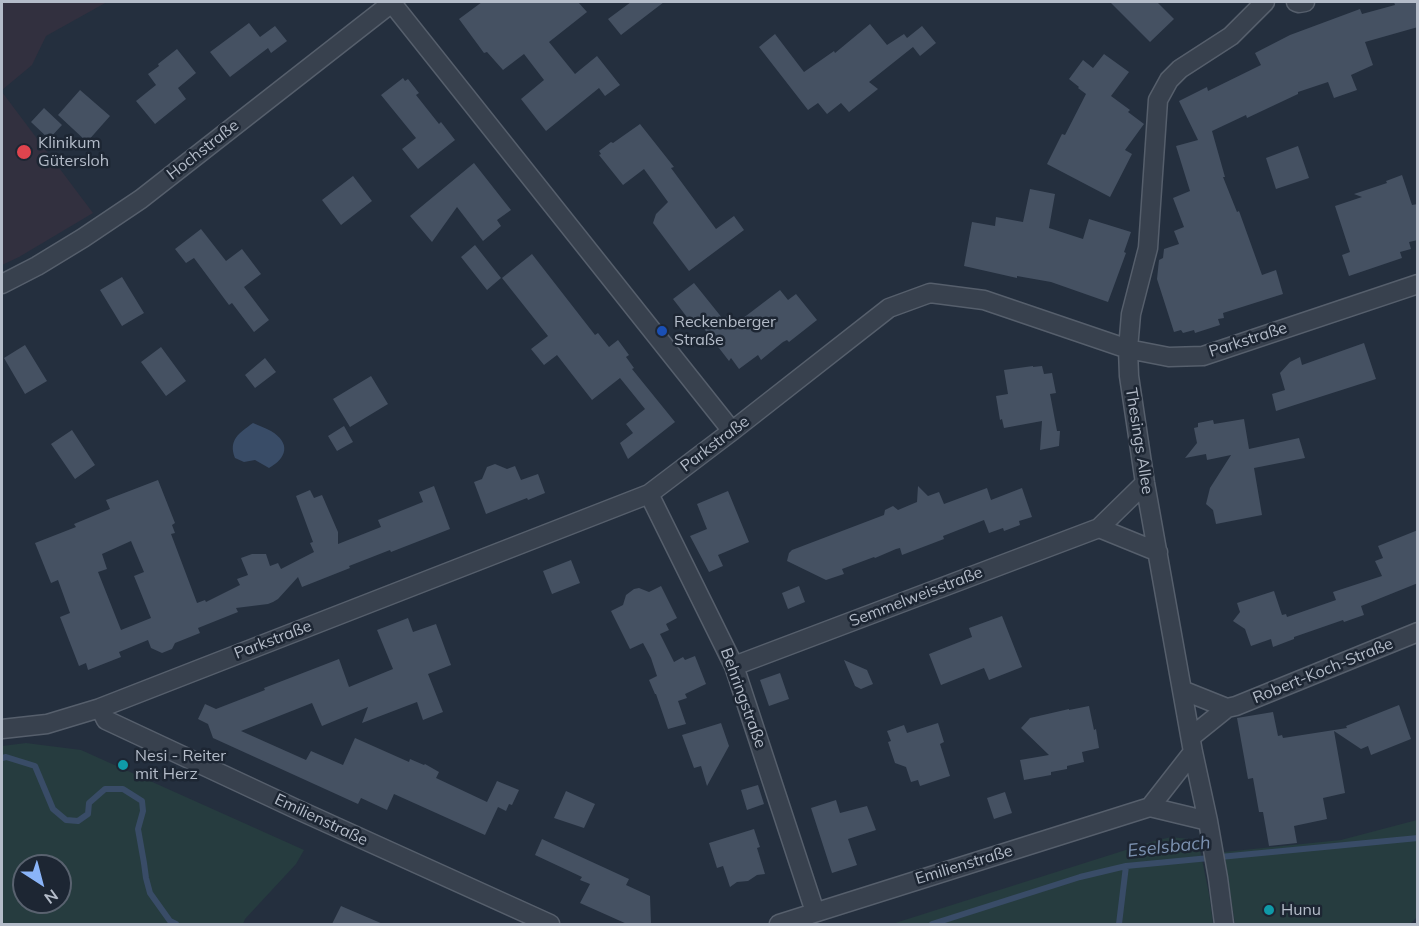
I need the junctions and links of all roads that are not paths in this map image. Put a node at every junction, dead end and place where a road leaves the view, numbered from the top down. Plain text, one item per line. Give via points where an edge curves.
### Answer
1 (392, 2) edge
2 (1265, 2) edge
3 (1296, 2) edge
4 (1305, 2) edge
5 (2, 284) edge
6 (1418, 284) edge
7 (1128, 349) junction
8 (732, 431) junction
9 (1144, 483) junction
10 (649, 494) junction
11 (1099, 528) junction
12 (1158, 552) junction
13 (1418, 632) edge
14 (734, 666) junction
15 (1182, 690) junction
16 (100, 708) junction
17 (1227, 708) junction
18 (2, 729) edge
19 (1192, 744) junction
20 (1150, 807) junction
21 (1208, 821) junction
22 (815, 912) junction
23 (550, 924) edge
24 (779, 924) edge
25 (1224, 924) edge

1 - 5 street, Hochstraße via 141,199 83,238
1 - 8 street
2 - 7 street, Thesings Allee via 1231,36 1180,69 1168,80 1158,100 1148,248 1131,314
3 - 4 street
6 - 7 street, Parkstraße via 1203,356 1169,357
7 - 8 street, Parkstraße via 984,300 930,293 889,308
7 - 9 street, Thesings Allee
8 - 10 street, Parkstraße
9 - 11 street, Semmelweisstraße
9 - 12 street, Thesings Allee
10 - 14 street, Behringstraße
10 - 16 street, Parkstraße
11 - 12 street
11 - 14 street, Semmelweisstraße
12 - 15 street, Thesings Allee
13 - 17 street, Robert-Koch-Straße
14 - 22 street, Behringstraße
15 - 17 street
15 - 19 street, Thesings Allee
16 - 18 street, Parkstraße via 47,724
16 - 23 street, Emilienstraße via 106,720
17 - 19 street, Robert-Koch-Straße
19 - 20 street
19 - 21 street, Thesings Allee
20 - 21 street
20 - 22 street, Emilienstraße
21 - 25 street, Thesings Allee
22 - 24 street, Emilienstraße

